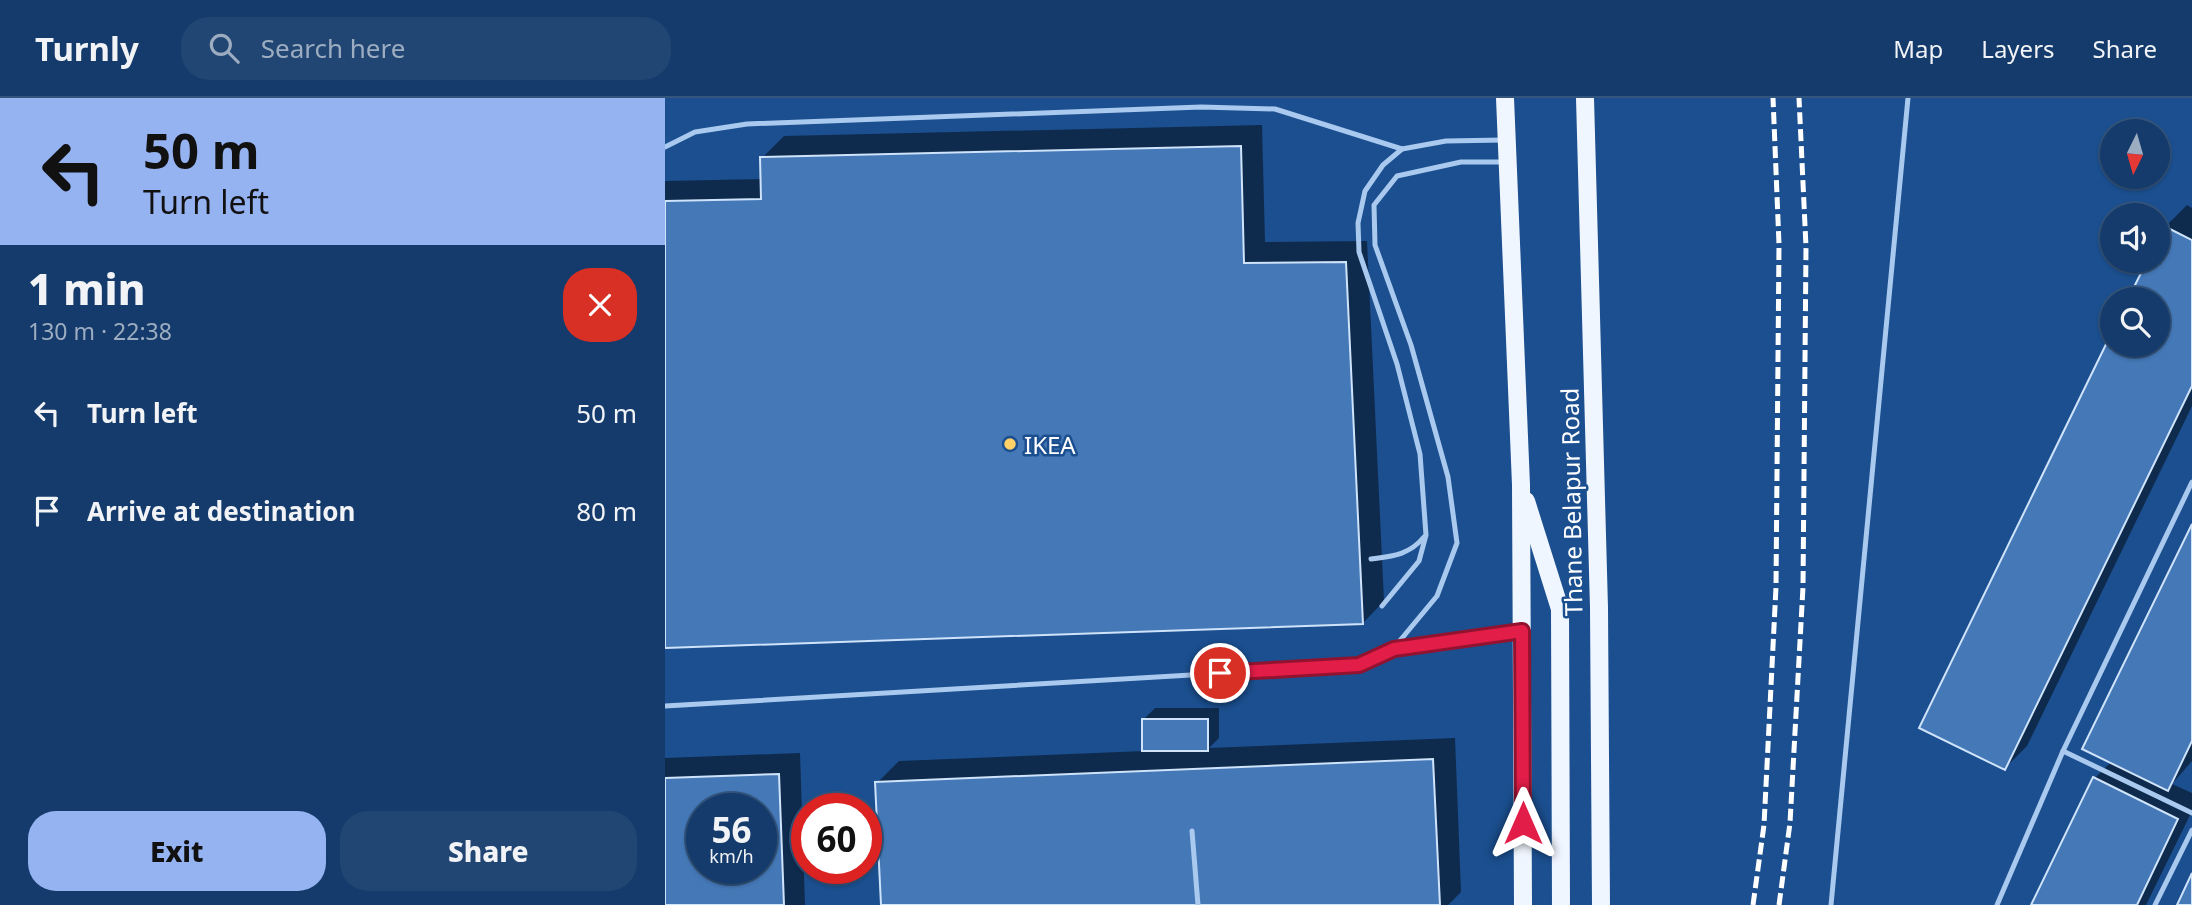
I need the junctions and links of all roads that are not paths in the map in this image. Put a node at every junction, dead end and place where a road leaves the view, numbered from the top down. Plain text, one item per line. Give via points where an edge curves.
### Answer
1 (1505, 98) edge
2 (1585, 98) edge
3 (1908, 98) edge
4 (1507, 140) junction
5 (665, 147) edge
6 (1402, 149) junction
7 (1509, 162) junction
8 (2192, 482) edge
9 (1521, 485) junction
10 (1426, 535) junction
11 (1371, 559) dead end
12 (1382, 606) dead end
13 (1522, 631) junction
14 (1394, 649) junction
15 (665, 706) edge
16 (2063, 751) junction
17 (2192, 813) edge
18 (2192, 830) edge
19 (1192, 831) dead end
20 (1198, 905) edge
21 (1523, 905) edge
22 (1561, 905) edge
23 (1601, 905) edge
24 (1831, 905) edge
25 (1997, 905) edge
26 (2155, 905) edge

1 - 4 main road, Thane Belapur Road
2 - 23 main road, Thane Belapur Road via 1599,608
3 - 24 lane
4 - 6 lane via 1445,141
4 - 7 main road, Thane Belapur Road
5 - 6 lane via 695,132 747,124 1201,107 1275,109
6 - 10 lane via 1364,191 1359,252 1397,364 1420,454
7 - 9 main road, Thane Belapur Road
7 - 14 lane via 1461,162 1397,176 1374,205 1375,245 1411,345 1444,464 1457,543 1437,596
8 - 16 lane
9 - 13 main road
9 - 22 main road via 1560,609
10 - 11 lane via 1415,548 1399,555
10 - 12 lane via 1419,561
13 - 14 lane
13 - 21 main road
14 - 15 lane via 1359,665
16 - 17 lane
16 - 25 lane
18 - 26 lane
19 - 20 lane

